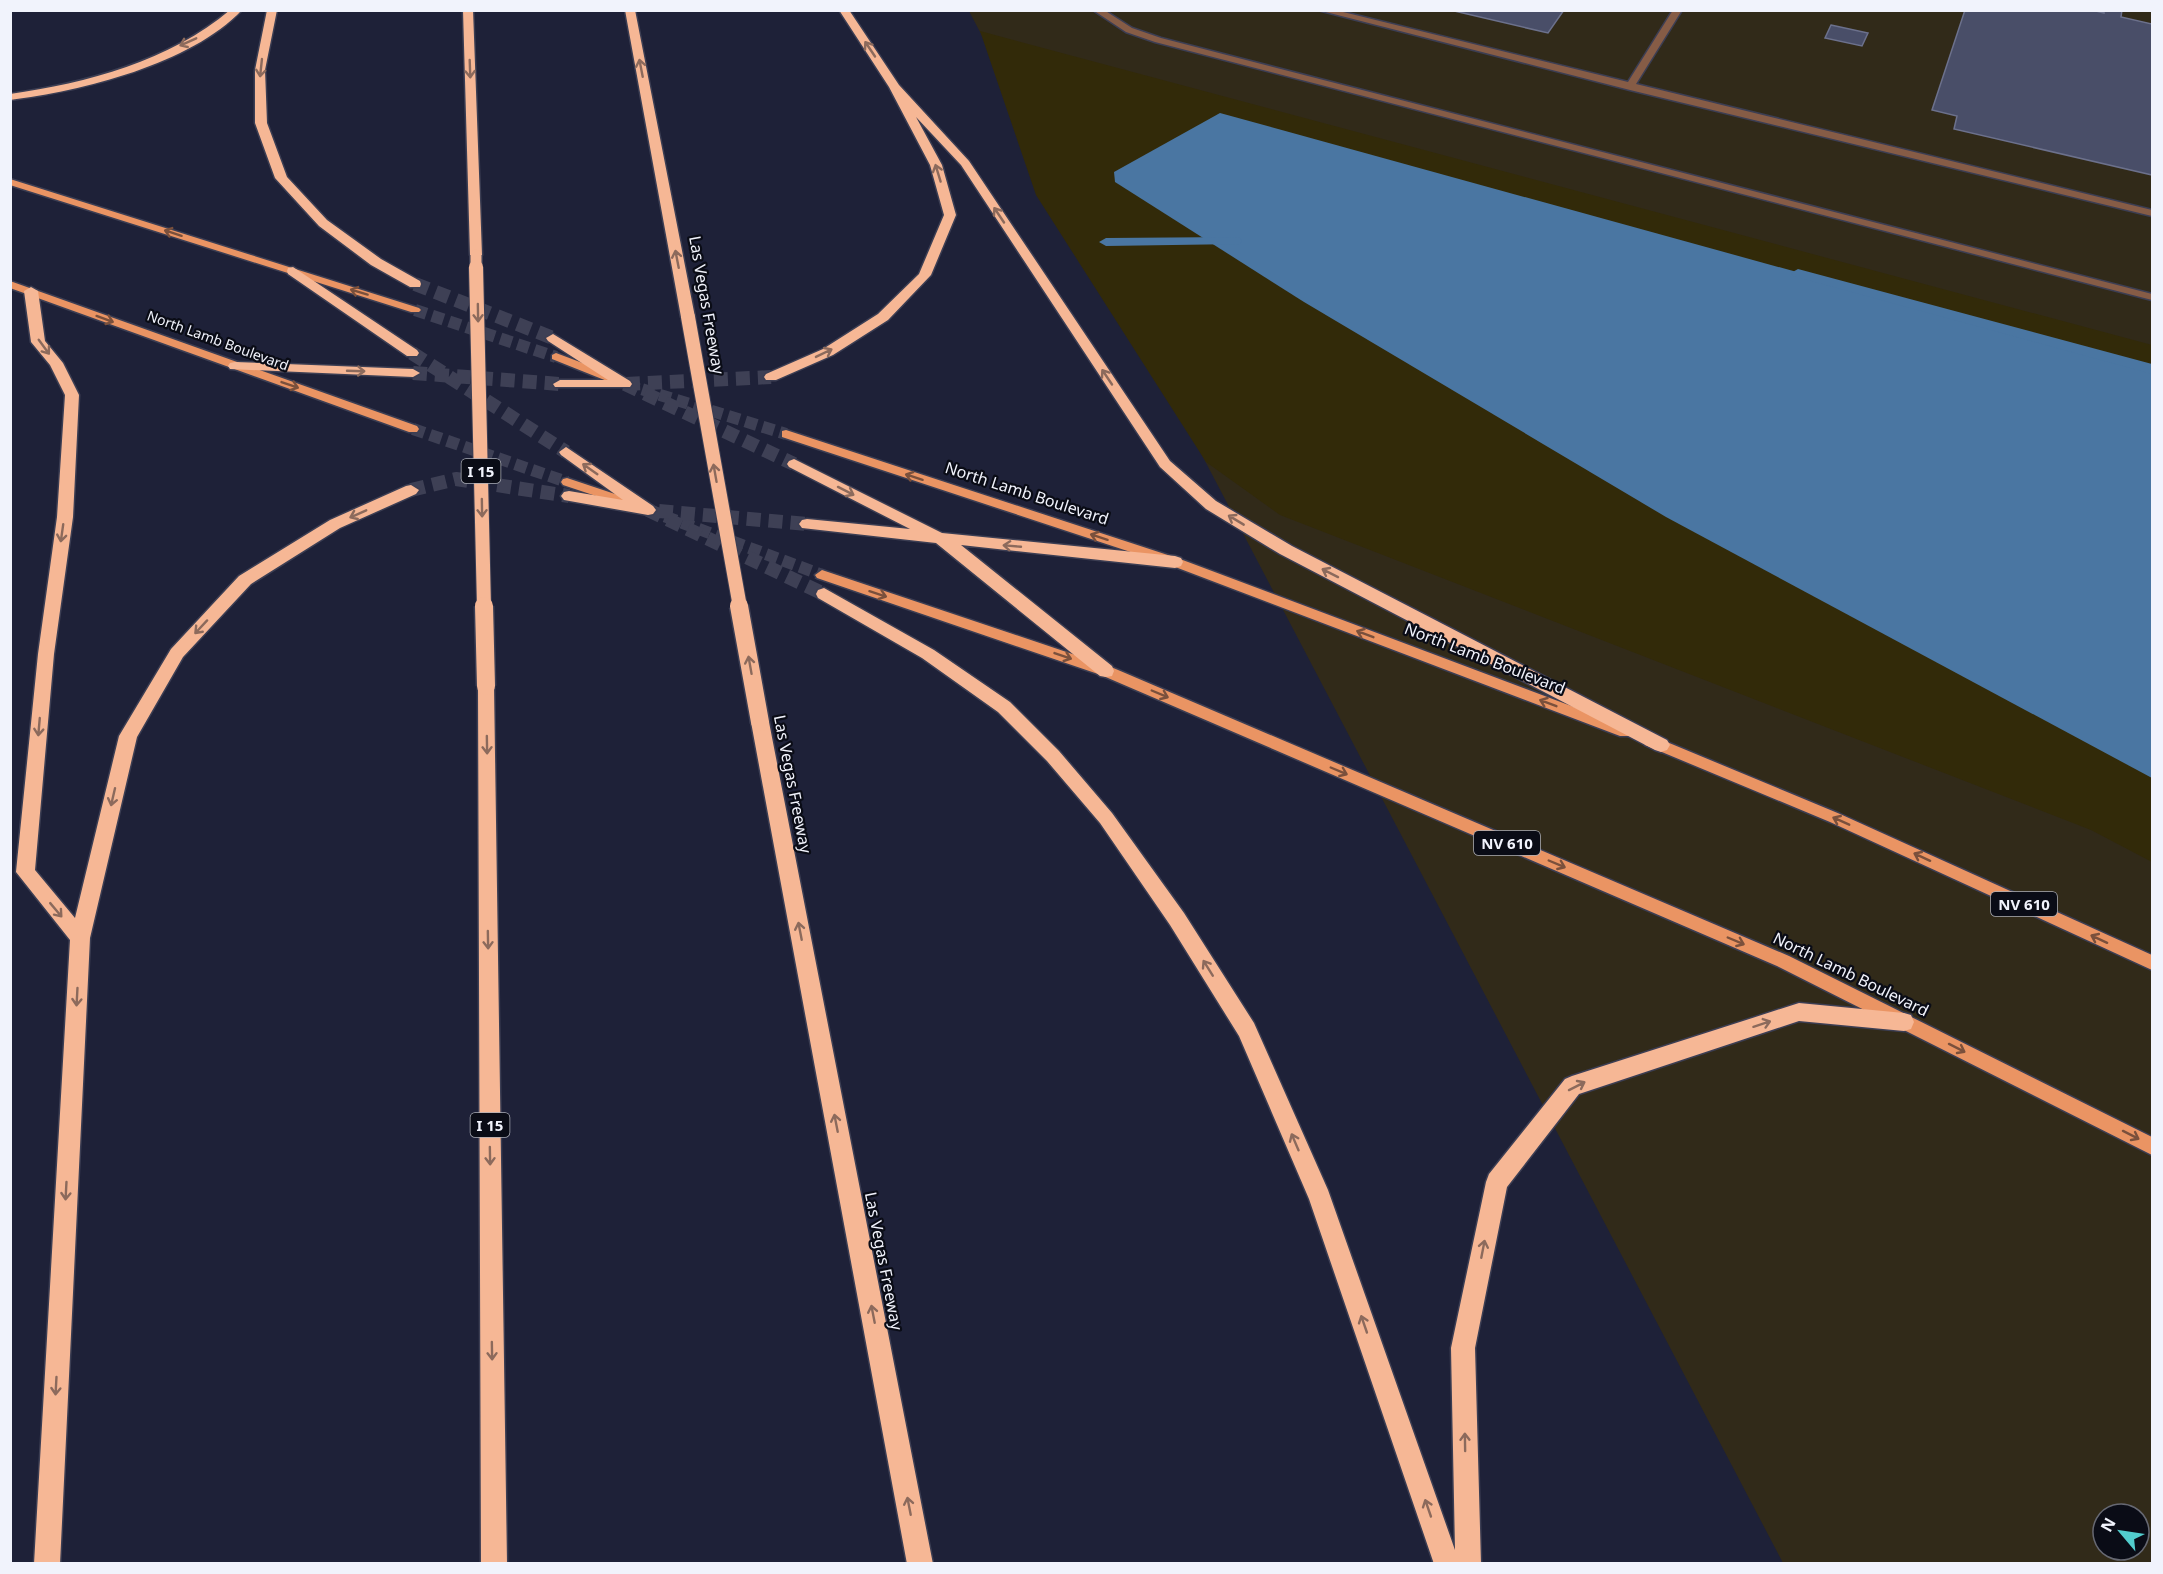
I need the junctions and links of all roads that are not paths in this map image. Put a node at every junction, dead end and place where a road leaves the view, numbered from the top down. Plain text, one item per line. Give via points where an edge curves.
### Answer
1 (237, 10) edge
2 (272, 10) edge
3 (468, 10) edge
4 (630, 10) edge
5 (844, 10) edge
6 (1097, 10) edge
7 (1322, 10) edge
8 (1678, 10) edge
9 (895, 87) junction
10 (1630, 87) junction
11 (10, 97) edge
12 (10, 182) edge
13 (2152, 213) edge
14 (293, 272) junction
15 (10, 284) edge
16 (416, 284) tunnel mouth
17 (31, 291) junction
18 (2152, 297) edge
19 (415, 310) tunnel mouth
20 (553, 338) tunnel mouth
21 (412, 353) tunnel mouth
22 (556, 357) tunnel mouth
23 (235, 366) junction
24 (413, 373) tunnel mouth
25 (771, 377) tunnel mouth
26 (560, 384) tunnel mouth
27 (625, 384) junction
28 (413, 429) tunnel mouth
29 (786, 434) tunnel mouth
30 (566, 453) tunnel mouth
31 (794, 464) tunnel mouth
32 (568, 489) tunnel mouth
33 (411, 490) tunnel mouth
34 (807, 524) tunnel mouth
35 (944, 540) junction
36 (1175, 562) junction
37 (823, 585) joint
38 (1106, 671) junction
39 (1661, 746) junction
40 (80, 938) junction
41 (2152, 963) edge
42 (1904, 1022) junction
43 (2152, 1146) edge
44 (47, 1563) edge
45 (494, 1563) edge
46 (920, 1563) edge
47 (1447, 1563) edge
48 (1468, 1563) edge

1 -> 11 highway via 205,35 148,61 85,82
2 -> 16 highway via 260,70 261,123 281,178 323,223 376,262
3 -> 45 highway, I 15, bridge via 486,686
46 -> 4 highway, Las Vegas Freeway, bridge
9 -> 5 highway
6 - 18 lane via 1129,30 1158,40
7 - 10 lane
8 - 10 lane
25 -> 9 highway via 828,352 883,317 925,274 950,215 936,165
39 -> 9 highway via 1286,550 1211,505 1165,464 965,163
10 - 13 lane
14 -> 12 main road
19 -> 14 main road
14 - 21 highway
15 - 17 main road, North Lamb Boulevard
17 -> 23 main road, North Lamb Boulevard
17 -> 40 highway via 38,342 56,363 72,395 65,517 46,654 25,872
20 - 27 highway
22 - 27 main road
23 -> 24 highway
23 -> 28 main road, North Lamb Boulevard
26 - 27 highway
36 -> 29 main road, North Lamb Boulevard
32 -> 30 highway via 648,510
31 -> 35 highway
33 -> 40 highway via 336,524 245,580 177,653 128,736
34 - 35 highway
36 -> 35 highway
35 - 38 highway
39 -> 36 main road, North Lamb Boulevard / NV 610
37 -> 38 main road, North Lamb Boulevard
47 -> 37 highway via 1320,1198 1247,1030 1177,919 1106,818 1004,707
38 -> 42 main road, North Lamb Boulevard / NV 610 via 1783,961
41 -> 39 main road, North Lamb Boulevard / NV 610 via 1845,823
40 -> 44 highway
42 -> 43 main road, North Lamb Boulevard / NV 610
48 -> 42 highway via 1463,1348 1497,1182 1572,1086 1799,1012

